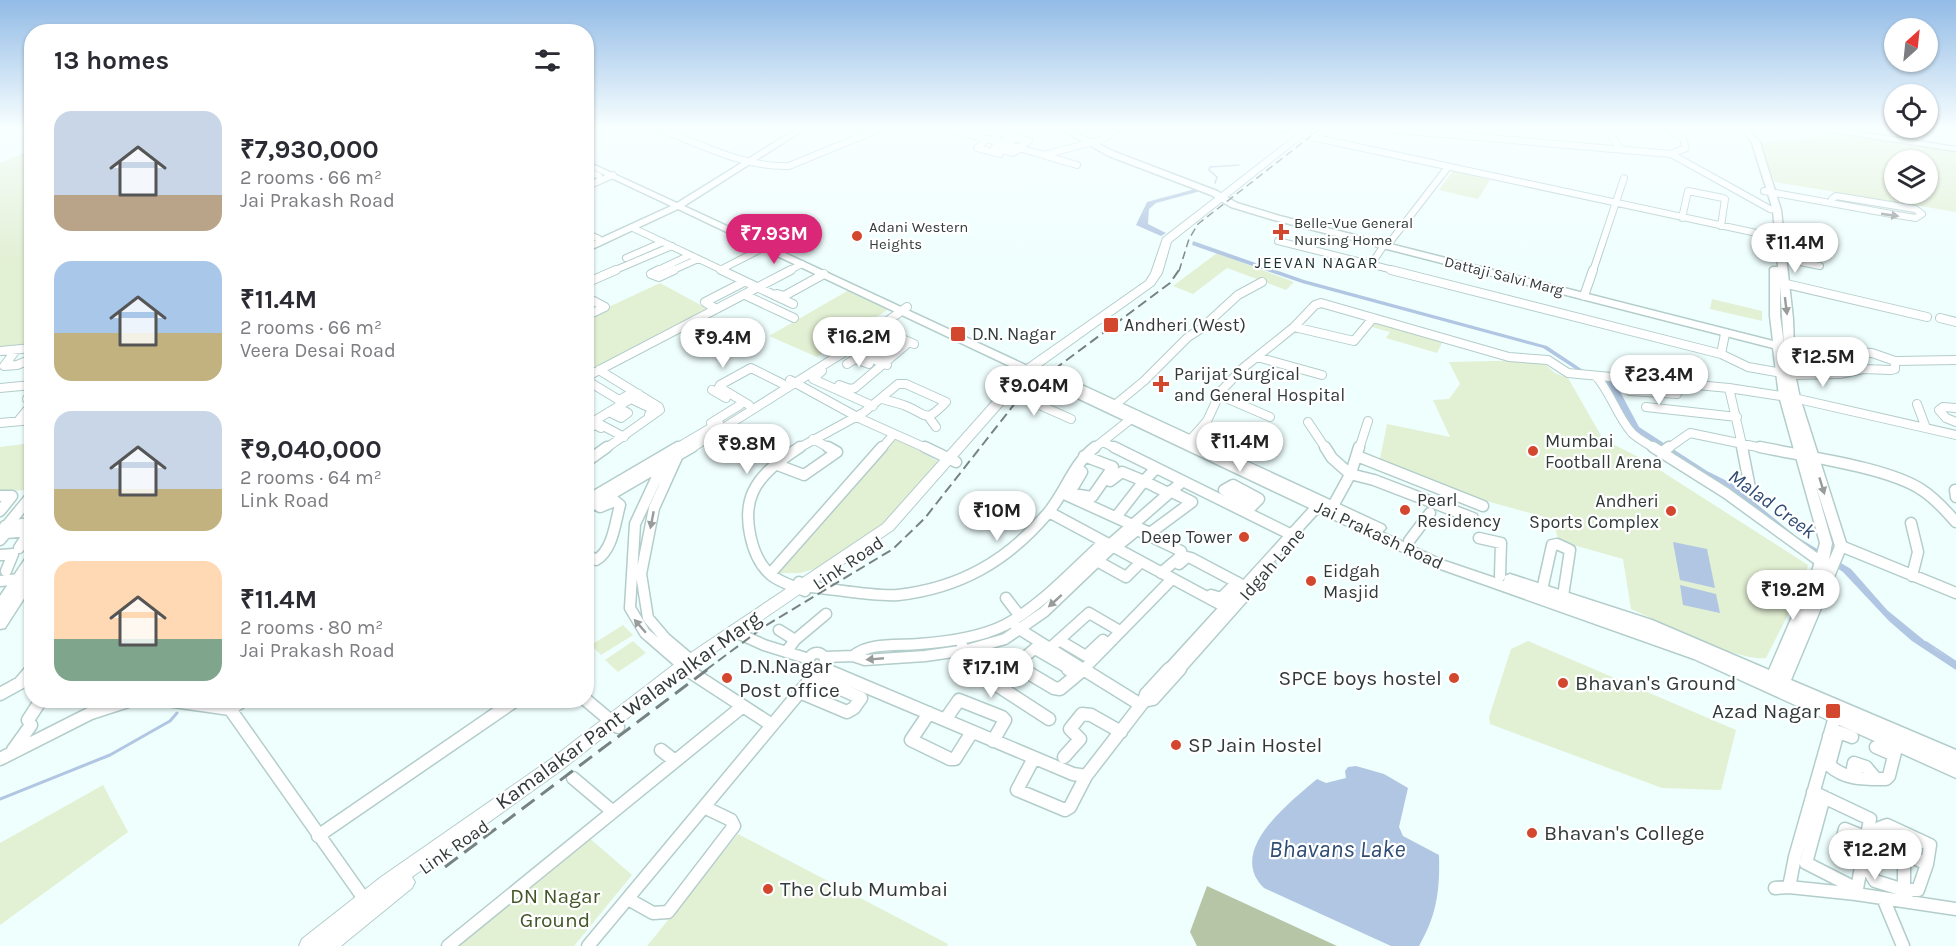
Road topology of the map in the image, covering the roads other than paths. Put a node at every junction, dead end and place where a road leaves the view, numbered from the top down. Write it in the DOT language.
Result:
graph roads {
  1 [pos="602,173"];
  2 [pos="612,173"];
  3 [pos="727,173"];
  4 [pos="1152,173"];
  5 [pos="1256,173"];
  6 [pos="1443,173"];
  7 [pos="1476,173"];
  8 [pos="1707,173"];
  9 [pos="1762,173"];
  10 [pos="606,174"];
  11 [pos="594,178"];
  12 [pos="594,178"];
  13 [pos="1624,178"];
  14 [pos="1766,187"];
  15 [pos="1222,200"];
  16 [pos="1833,203"];
  17 [pos="679,204"];
  18 [pos="1617,204"];
  19 [pos="1773,209"];
  20 [pos="1682,218"];
  21 [pos="1720,226"];
  22 [pos="633,228"];
  23 [pos="594,237"];
  24 [pos="599,239"];
  25 [pos="1278,241"];
  26 [pos="594,242"];
  27 [pos="663,242"];
  28 [pos="1777,242"];
  29 [pos="594,243"];
  30 [pos="672,246"];
  31 [pos="765,247"];
  32 [pos="1385,247"];
  33 [pos="626,258"];
  34 [pos="1778,258"];
  35 [pos="802,264"];
  36 [pos="1371,265"];
  37 [pos="1820,266"];
  38 [pos="720,270"];
  39 [pos="824,274"];
  40 [pos="594,280"];
  41 [pos="744,282"];
  42 [pos="1262,282"];
  43 [pos="1780,283"];
  44 [pos="760,288"];
  45 [pos="745,295"];
  46 [pos="1584,296"];
  47 [pos="594,301"];
  48 [pos="713,308"];
  49 [pos="780,311"];
  50 [pos="898,311"];
  51 [pos="594,312"];
  52 [pos="1927,316"];
  53 [pos="794,318"];
  54 [pos="1373,318"];
  55 [pos="1940,318"];
  56 [pos="1956,322"];
  57 [pos="1294,327"];
  58 [pos="1725,334"];
  59 [pos="914,344"];
  60 [pos="1785,348"];
  61 [pos="849,349"];
  62 [pos="24,350"];
  63 [pos="0,351"];
  64 [pos="15,351"];
  65 [pos="1721,354"];
  66 [pos="1257,357"];
  67 [pos="1956,360"];
  68 [pos="1895,361"];
  69 [pos="24,363"];
  70 [pos="846,364"];
  71 [pos="886,364"];
  72 [pos="1861,369"];
  73 [pos="599,370"];
  74 [pos="1034,370"];
  75 [pos="829,372"];
  76 [pos="594,373"];
  77 [pos="1785,374"];
  78 [pos="1322,375"];
  79 [pos="1596,376"];
  80 [pos="793,381"];
  81 [pos="594,384"];
  82 [pos="24,386"];
  83 [pos="0,388"];
  84 [pos="1729,388"];
  85 [pos="712,390"];
  86 [pos="1011,393"];
  87 [pos="770,395"];
  88 [pos="1219,395"];
  89 [pos="632,396"];
  90 [pos="1789,397"];
  91 [pos="882,399"];
  92 [pos="1116,404"];
  93 [pos="1917,404"];
  94 [pos="745,406"];
  95 [pos="873,406"];
  96 [pos="1646,407"];
  97 [pos="1956,408"];
  98 [pos="24,410"];
  99 [pos="928,416"];
  100 [pos="862,417"];
  101 [pos="1134,417"];
  102 [pos="1270,417"];
  103 [pos="1737,417"];
  104 [pos="1071,419"];
  105 [pos="18,421"];
  106 [pos="24,421"];
  107 [pos="1368,421"];
  108 [pos="1308,422"];
  109 [pos="1956,422"];
  110 [pos="0,423"];
  111 [pos="594,426"];
  112 [pos="936,427"];
  113 [pos="1926,428"];
  114 [pos="894,434"];
  115 [pos="1956,435"];
  116 [pos="620,437"];
  117 [pos="813,439"];
  118 [pos="1191,439"];
  119 [pos="1103,442"];
  120 [pos="1742,443"];
  121 [pos="682,445"];
  122 [pos="1665,448"];
  123 [pos="594,450"];
  124 [pos="594,456"];
  125 [pos="1357,456"];
  126 [pos="1807,456"];
  127 [pos="953,460"];
  128 [pos="675,461"];
  129 [pos="775,464"];
  130 [pos="1156,468"];
  131 [pos="643,472"];
  132 [pos="1076,474"];
  133 [pos="1350,474"];
  134 [pos="1144,481"];
  135 [pos="1183,481"];
  136 [pos="1955,490"];
  137 [pos="1169,492"];
  138 [pos="1751,493"];
  139 [pos="0,496"];
  140 [pos="1956,497"];
  141 [pos="594,502"];
  142 [pos="24,504"];
  143 [pos="1334,504"];
  144 [pos="1089,505"];
  145 [pos="1483,506"];
  146 [pos="594,507"];
  147 [pos="1956,507"];
  148 [pos="1318,508"];
  149 [pos="0,511"];
  150 [pos="1049,512"];
  151 [pos="1430,513"];
  152 [pos="1116,518"];
  153 [pos="1473,518"];
  154 [pos="1954,520"];
  155 [pos="24,523"];
  156 [pos="1911,523"];
  157 [pos="7,524"];
  158 [pos="1131,524"];
  159 [pos="24,525"];
  160 [pos="0,534"];
  161 [pos="1294,536"];
  162 [pos="1479,538"];
  163 [pos="0,540"];
  164 [pos="24,540"];
  165 [pos="1409,541"];
  166 [pos="1110,545"];
  167 [pos="19,548"];
  168 [pos="24,548"];
  169 [pos="0,550"];
  170 [pos="0,555"];
  171 [pos="1830,558"];
  172 [pos="594,559"];
  173 [pos="1091,562"];
  174 [pos="1141,562"];
  175 [pos="24,570"];
  176 [pos="24,571"];
  177 [pos="3,572"];
  178 [pos="24,574"];
  179 [pos="1065,574"];
  180 [pos="772,575"];
  181 [pos="1169,575"];
  182 [pos="24,576"];
  183 [pos="1500,576"];
  184 [pos="1912,576"];
  185 [pos="0,581"];
  186 [pos="1077,581"];
  187 [pos="1246,583"];
  188 [pos="1544,584"];
  189 [pos="804,588"];
  190 [pos="1563,590"];
  191 [pos="1208,593"];
  192 [pos="1956,593"];
  193 [pos="1006,598"];
  194 [pos="1228,603"];
  195 [pos="0,607"];
  196 [pos="826,614"];
  197 [pos="1019,615"];
  198 [pos="1009,621"];
  199 [pos="0,624"];
  200 [pos="1117,629"];
  201 [pos="779,630"];
  202 [pos="1020,631"];
  203 [pos="737,633"];
  204 [pos="959,638"];
  205 [pos="795,640"];
  206 [pos="1059,640"];
  207 [pos="1041,647"];
  208 [pos="964,651"];
  209 [pos="786,652"];
  210 [pos="853,656"];
  211 [pos="823,662"];
  212 [pos="687,666"];
  213 [pos="1080,672"];
  214 [pos="24,678"];
  215 [pos="1778,682"];
  216 [pos="0,693"];
  217 [pos="1143,703"];
  218 [pos="743,706"];
  219 [pos="594,707"];
  220 [pos="36,708"];
  221 [pos="101,708"];
  222 [pos="225,708"];
  223 [pos="504,708"];
  224 [pos="230,709"];
  225 [pos="1836,712"];
  226 [pos="927,715"];
  227 [pos="1049,719"];
  228 [pos="943,722"];
  229 [pos="614,724"];
  230 [pos="772,725"];
  231 [pos="956,731"];
  232 [pos="1121,732"];
  233 [pos="971,734"];
  234 [pos="1852,737"];
  235 [pos="1833,738"];
  236 [pos="993,741"];
  237 [pos="1876,747"];
  238 [pos="661,750"];
  239 [pos="1895,750"];
  240 [pos="15,751"];
  241 [pos="0,757"];
  242 [pos="1064,757"];
  243 [pos="1956,757"];
  244 [pos="1034,758"];
  245 [pos="675,761"];
  246 [pos="1956,771"];
  247 [pos="1086,776"];
  248 [pos="573,778"];
  249 [pos="1819,795"];
  250 [pos="704,807"];
  251 [pos="612,811"];
  252 [pos="318,836"];
  253 [pos="1867,838"];
  254 [pos="1800,860"];
  255 [pos="1862,862"];
  256 [pos="1928,864"];
  257 [pos="1857,892"];
  258 [pos="1905,896"];
  259 [pos="1883,898"];
  260 [pos="628,899"];
  261 [pos="368,904"];
  262 [pos="1956,909"];
  263 [pos="337,943"];
  264 [pos="309,946"];
  265 [pos="448,946"];
  266 [pos="588,946"];
  267 [pos="1904,946"];
  1 -- 10 [label="street"];
  2 -- 17 [label="main road, Jai Prakash Road"];
  3 -- 17 [label="main road"];
  4 -- 15 [label="main road, Dattaji Salvi Marg"];
  5 -- 15 [label="main road, Link Road"];
  6 -- 32 [label="street"];
  7 -- 18 [label="street"];
  8 -- 19 [label="street"];
  9 -- 14 [label="main road"];
  10 -- 11 [label="street"];
  10 -- 12 [label="street"];
  10 -- 17 [label="main road, Jai Prakash Road"];
  13 -- 18 [label="street"];
  14 -- 16 [label="street"];
  14 -- 19 [label="main road"];
  15 -- 32 [label="main road, Dattaji Salvi Marg"];
  15 -- 74 [label="main road, Link Road"];
  16 -- 16 [label="street, one-way"];
  17 -- 22 [label="main road"];
  17 -- 24 [label="main road"];
  17 -- 31 [label="main road, Jai Prakash Road"];
  17 -- 50 [label="main road, Jai Prakash Road"];
  18 -- 20 [label="street"];
  18 -- 46 [label="street"];
  19 -- 28 [label="main road"];
  20 -- 21 [label="street"];
  20 -- 21 [label="street"];
  21 -- 28 [label="street"];
  22 -- 27 [label="street"];
  22 -- 29 [label="main road"];
  23 -- 24 [label="street"];
  24 -- 26 [label="main road"];
  25 -- 36 [label="street"];
  27 -- 30 [label="street"];
  27 -- 33 [label="street"];
  28 -- 34 [label="main road"];
  30 -- 38 [label="street"];
  30 -- 40 [label="street"];
  31 -- 35 [label="main road, Jai Prakash Road"];
  31 -- 38 [label="street"];
  32 -- 36 [label="street"];
  32 -- 46 [label="main road, Dattaji Salvi Marg"];
  32 -- 58 [label="main road, Dattaji Salvi Marg"];
  34 -- 37 [label="street"];
  34 -- 43 [label="main road"];
  35 -- 39 [label="main road, Jai Prakash Road"];
  35 -- 44 [label="street"];
  36 -- 65 [label="street"];
  38 -- 41 [label="street"];
  39 -- 44 [label="street"];
  39 -- 50 [label="main road, Jai Prakash Road"];
  41 -- 44 [label="street"];
  41 -- 48 [label="street"];
  42 -- 92 [label="street"];
  43 -- 52 [label="street"];
  43 -- 60 [label="main road"];
  44 -- 45 [label="street"];
  44 -- 49 [label="street"];
  45 -- 49 [label="street"];
  45 -- 73 [label="street"];
  46 -- 60 [label="main road, Dattaji Salvi Marg"];
  47 -- 51 [label="street"];
  49 -- 53 [label="street"];
  50 -- 61 [label="street"];
  50 -- 74 [label="main road, Jai Prakash Road"];
  54 -- 57 [label="street"];
  54 -- 57 [label="street"];
  54 -- 79 [label="street"];
  55 -- 56 [label="street"];
  57 -- 66 [label="street"];
  58 -- 60 [label="main road, Dattaji Salvi Marg"];
  58 -- 65 [label="street"];
  59 -- 61 [label="street"];
  60 -- 77 [label="main road"];
  61 -- 71 [label="street"];
  61 -- 80 [label="street"];
  61 -- 95 [label="street"];
  62 -- 64 [label="street"];
  63 -- 64 [label="street"];
  64 -- 69 [label="street"];
  65 -- 77 [label="street"];
  66 -- 78 [label="street"];
  66 -- 88 [label="street"];
  67 -- 68 [label="street"];
  68 -- 72 [label="street"];
  68 -- 72 [label="street"];
  70 -- 71 [label="street"];
  71 -- 75 [label="street"];
  72 -- 77 [label="street"];
  73 -- 76 [label="street"];
  73 -- 89 [label="street"];
  74 -- 86 [label="main road, Link Road"];
  74 -- 92 [label="main road, Jai Prakash Road"];
  74 -- 101 [label="main road, Jai Prakash Road"];
  77 -- 90 [label="main road"];
  79 -- 84 [label="street"];
  79 -- 122 [label="street"];
  80 -- 87 [label="street"];
  80 -- 94 [label="street"];
  80 -- 100 [label="street"];
  81 -- 89 [label="street"];
  82 -- 83 [label="street"];
  84 -- 90 [label="street"];
  84 -- 103 [label="street"];
  85 -- 94 [label="street"];
  86 -- 104 [label="street"];
  86 -- 127 [label="main road, Link Road"];
  87 -- 94 [label="street"];
  87 -- 128 [label="street"];
  88 -- 102 [label="street"];
  88 -- 118 [label="street"];
  89 -- 116 [label="street"];
  89 -- 116 [label="street"];
  90 -- 113 [label="street"];
  90 -- 126 [label="main road"];
  91 -- 95 [label="street"];
  91 -- 99 [label="street"];
  91 -- 99 [label="street"];
  92 -- 101 [label="main road, Jai Prakash Road"];
  93 -- 113 [label="street"];
  94 -- 121 [label="street"];
  95 -- 100 [label="street"];
  96 -- 103 [label="street"];
  97 -- 109 [label="street"];
  98 -- 105 [label="street"];
  99 -- 112 [label="street"];
  100 -- 114 [label="street"];
  100 -- 117 [label="street"];
  101 -- 118 [label="main road, Jai Prakash Road"];
  101 -- 119 [label="street"];
  101 -- 148 [label="main road, Jai Prakash Road"];
  103 -- 120 [label="street"];
  105 -- 106 [label="street"];
  105 -- 110 [label="street"];
  107 -- 125 [label="street"];
  108 -- 133 [label="street"];
  111 -- 116 [label="street"];
  113 -- 115 [label="street"];
  114 -- 127 [label="street"];
  114 -- 180 [label="street"];
  116 -- 123 [label="street"];
  116 -- 124 [label="street"];
  117 -- 129 [label="street"];
  117 -- 129 [label="street"];
  118 -- 143 [label="main road, Jai Prakash Road"];
  119 -- 130 [label="street"];
  119 -- 132 [label="street"];
  120 -- 122 [label="street"];
  120 -- 126 [label="street"];
  120 -- 138 [label="street"];
  121 -- 128 [label="street"];
  121 -- 131 [label="street"];
  122 -- 171 [label="street"];
  125 -- 133 [label="street"];
  125 -- 145 [label="street"];
  126 -- 154 [label="street"];
  126 -- 171 [label="main road, one-way"];
  126 -- 171 [label="main road"];
  127 -- 189 [label="main road, Link Road"];
  128 -- 131 [label="street"];
  128 -- 212 [label="street, one-way"];
  212 -- 128 [label="street, one-way"];
  129 -- 180 [label="street"];
  130 -- 134 [label="street"];
  130 -- 135 [label="street"];
  131 -- 141 [label="street"];
  132 -- 144 [label="street"];
  132 -- 150 [label="street"];
  133 -- 143 [label="street"];
  133 -- 153 [label="street"];
  134 -- 137 [label="street"];
  134 -- 144 [label="street"];
  134 -- 152 [label="street"];
  135 -- 137 [label="street"];
  135 -- 161 [label="street"];
  136 -- 140 [label="street"];
  137 -- 158 [label="street"];
  137 -- 158 [label="street"];
  139 -- 149 [label="street"];
  142 -- 157 [label="street"];
  143 -- 148 [label="street"];
  143 -- 165 [label="main road, Jai Prakash Road"];
  144 -- 152 [label="street"];
  146 -- 172 [label="street"];
  147 -- 154 [label="street"];
  148 -- 161 [label="street, Idgah Lane"];
  148 -- 225 [label="main road, Jai Prakash Road"];
  150 -- 166 [label="street"];
  150 -- 189 [label="street"];
  151 -- 165 [label="street"];
  152 -- 158 [label="street"];
  155 -- 157 [label="street"];
  156 -- 184 [label="street"];
  157 -- 160 [label="street"];
  158 -- 166 [label="street"];
  159 -- 163 [label="street"];
  161 -- 187 [label="street, Idgah Lane"];
  162 -- 183 [label="street"];
  164 -- 167 [label="street"];
  165 -- 183 [label="main road, Jai Prakash Road"];
  166 -- 173 [label="street"];
  166 -- 174 [label="street"];
  166 -- 181 [label="street"];
  167 -- 168 [label="street"];
  167 -- 169 [label="street"];
  170 -- 177 [label="street"];
  171 -- 184 [label="street"];
  171 -- 215 [label="main road"];
  173 -- 174 [label="street"];
  173 -- 179 [label="street"];
  173 -- 186 [label="street"];
  174 -- 181 [label="street"];
  175 -- 177 [label="street"];
  176 -- 185 [label="street"];
  178 -- 195 [label="main road"];
  179 -- 186 [label="street"];
  179 -- 197 [label="street"];
  180 -- 189 [label="street"];
  181 -- 187 [label="street"];
  181 -- 194 [label="street"];
  181 -- 200 [label="street"];
  182 -- 199 [label="main road"];
  183 -- 188 [label="main road, Jai Prakash Road"];
  184 -- 192 [label="street"];
  186 -- 202 [label="street, one-way"];
  187 -- 194 [label="street, Idgah Lane"];
  187 -- 194 [label="street"];
  188 -- 190 [label="main road, Jai Prakash Road"];
  188 -- 190 [label="street"];
  189 -- 203 [label="main road, Kamalakar Pant Walawalkar Marg"];
  190 -- 215 [label="main road, Jai Prakash Road"];
  191 -- 194 [label="street"];
  193 -- 197 [label="street"];
  194 -- 217 [label="street, Idgah Lane"];
  196 -- 205 [label="street"];
  197 -- 198 [label="street"];
  198 -- 202 [label="street"];
  198 -- 204 [label="street"];
  200 -- 206 [label="street"];
  200 -- 206 [label="street"];
  200 -- 213 [label="street"];
  201 -- 205 [label="street"];
  202 -- 207 [label="street"];
  202 -- 208 [label="street"];
  203 -- 209 [label="street"];
  203 -- 212 [label="main road, Kamalakar Pant Walawalkar Marg"];
  204 -- 208 [label="street"];
  204 -- 210 [label="street"];
  205 -- 209 [label="street"];
  206 -- 207 [label="street"];
  207 -- 213 [label="street"];
  207 -- 213 [label="street"];
  208 -- 210 [label="street, one-way"];
  208 -- 227 [label="street"];
  209 -- 211 [label="street"];
  210 -- 211 [label="street"];
  211 -- 226 [label="street"];
  211 -- 230 [label="street"];
  212 -- 218 [label="street"];
  212 -- 229 [label="main road, Kamalakar Pant Walawalkar Marg"];
  213 -- 217 [label="street"];
  214 -- 216 [label="street"];
  215 -- 225 [label="main road, Jai Prakash Road"];
  217 -- 232 [label="street, Idgah Lane"];
  218 -- 230 [label="street"];
  218 -- 245 [label="street"];
  219 -- 229 [label="street"];
  220 -- 240 [label="street"];
  221 -- 240 [label="street"];
  222 -- 224 [label="street"];
  223 -- 252 [label="street"];
  224 -- 252 [label="street"];
  225 -- 235 [label="street"];
  225 -- 239 [label="main road, Jai Prakash Road"];
  225 -- 243 [label="main road, Jai Prakash Road"];
  226 -- 228 [label="street"];
  226 -- 233 [label="street"];
  228 -- 233 [label="street"];
  228 -- 236 [label="street"];
  229 -- 261 [label="main road, Kamalakar Pant Walawalkar Marg"];
  230 -- 250 [label="street"];
  231 -- 233 [label="street"];
  232 -- 242 [label="street"];
  232 -- 247 [label="street, Idgah Lane"];
  233 -- 236 [label="street"];
  234 -- 235 [label="street"];
  235 -- 239 [label="street"];
  235 -- 249 [label="street"];
  236 -- 244 [label="street"];
  237 -- 239 [label="street"];
  238 -- 245 [label="street"];
  239 -- 246 [label="main road, Jai Prakash Road"];
  240 -- 241 [label="street"];
  244 -- 247 [label="street"];
  244 -- 247 [label="street, Idgah Lane"];
  245 -- 251 [label="street"];
  248 -- 251 [label="street"];
  249 -- 253 [label="street"];
  249 -- 254 [label="street"];
  250 -- 260 [label="street"];
  250 -- 260 [label="street"];
  251 -- 265 [label="street"];
  252 -- 261 [label="street"];
  253 -- 255 [label="street"];
  253 -- 255 [label="street"];
  254 -- 257 [label="street"];
  254 -- 257 [label="street"];
  255 -- 257 [label="street"];
  256 -- 258 [label="street"];
  256 -- 258 [label="street"];
  256 -- 258 [label="street"];
  257 -- 259 [label="street"];
  258 -- 259 [label="street"];
  258 -- 262 [label="street"];
  259 -- 267 [label="street"];
  260 -- 266 [label="street"];
  261 -- 263 [label="main road"];
  261 -- 264 [label="main road, Kamalakar Pant Walawalkar Marg"];
}
